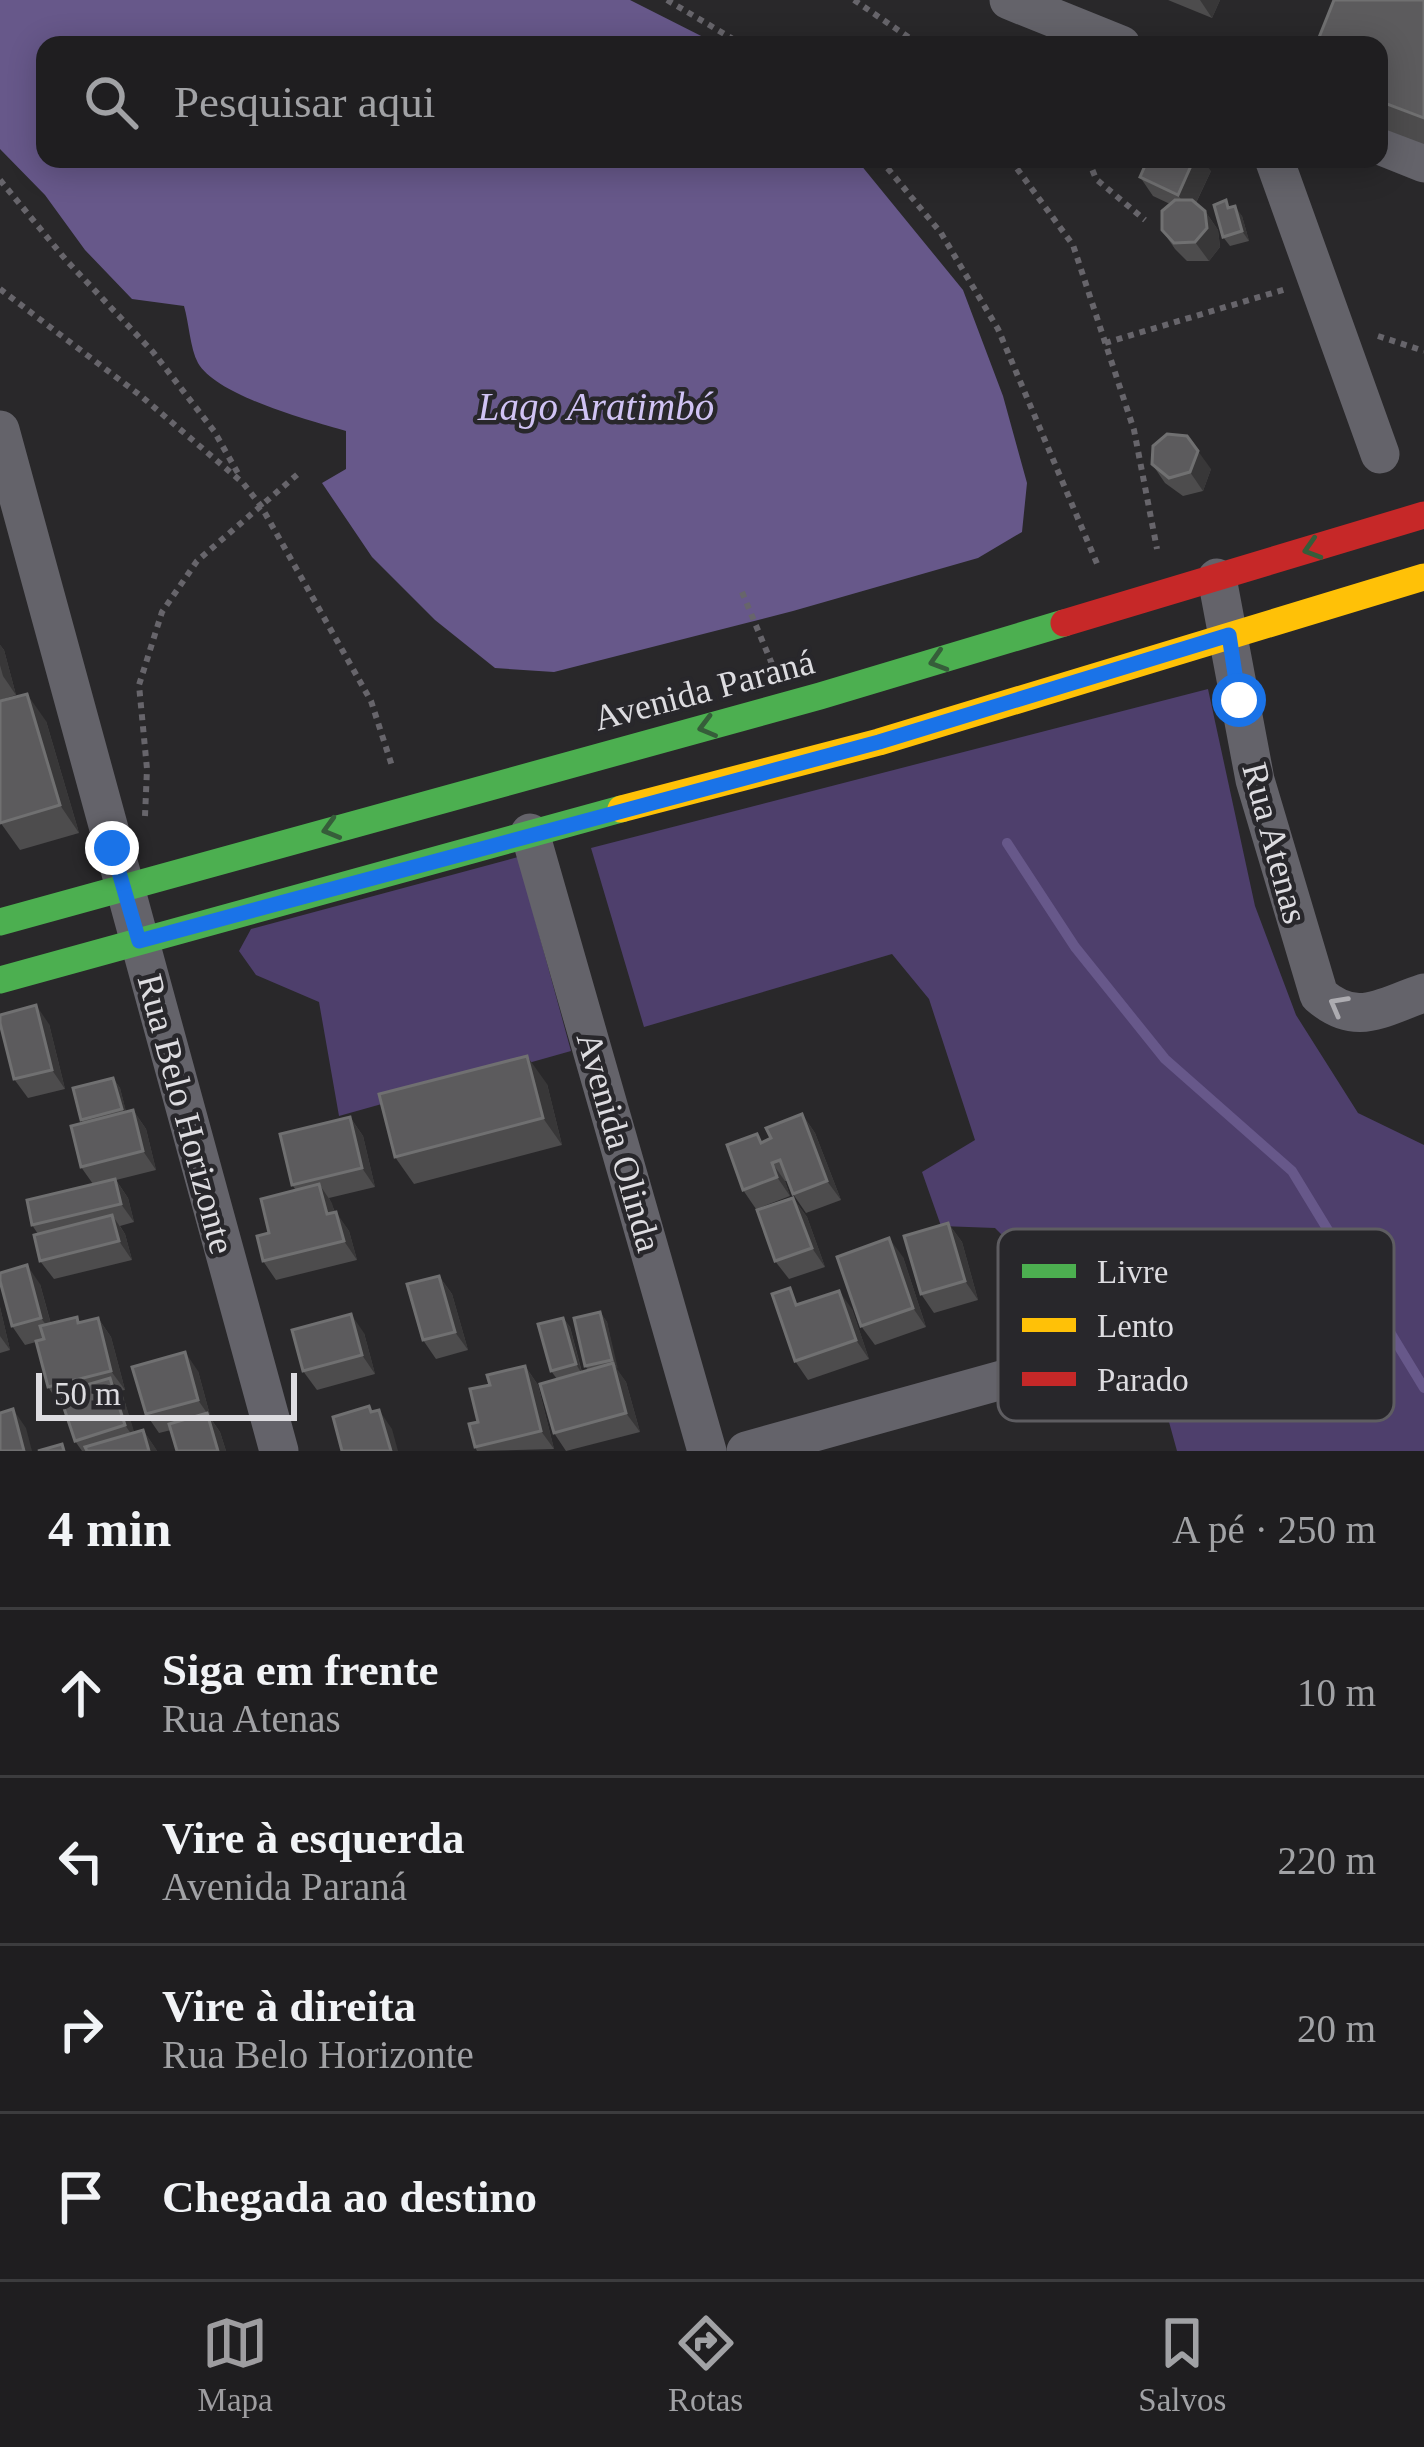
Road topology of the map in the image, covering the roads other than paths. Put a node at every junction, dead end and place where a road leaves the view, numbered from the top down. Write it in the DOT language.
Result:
graph roads {
  1 [pos="1009,0"];
  2 [pos="1099,36"];
  3 [pos="1388,149"];
  4 [pos="1424,163"];
  5 [pos="1277,168"];
  6 [pos="0,430"];
  7 [pos="1380,454"];
  8 [pos="1424,515"];
  9 [pos="1424,577"];
  10 [pos="1217,578"];
  11 [pos="1229,635"];
  12 [pos="530,833"];
  13 [pos="124,889"];
  14 [pos="0,922"];
  15 [pos="139,941"];
  16 [pos="0,980"];
  17 [pos="1424,993"];
  18 [pos="998,1381"];
  19 [pos="279,1451"];
  20 [pos="707,1451"];
  21 [pos="746,1451"];
  1 -- 2 [label="street"];
  3 -- 4 [label="street"];
  5 -- 7 [label="street"];
  6 -- 13 [label="street, Rua Belo Horizonte"];
  8 -- 10 [label="main road, Avenida Paraná, one-way"];
  9 -- 11 [label="main road"];
  10 -- 11 [label="street, Rua Atenas"];
  10 -- 13 [label="main road, Avenida Paraná, one-way"];
  11 -- 12 [label="main road"];
  17 -- 11 [label="street, Rua Atenas, one-way"];
  12 -- 15 [label="main road"];
  12 -- 20 [label="street, Avenida Olinda"];
  13 -- 14 [label="main road, Avenida Paraná"];
  13 -- 15 [label="street, Rua Belo Horizonte"];
  15 -- 16 [label="main road"];
  15 -- 19 [label="street, Rua Belo Horizonte"];
  18 -- 21 [label="street"];
}
